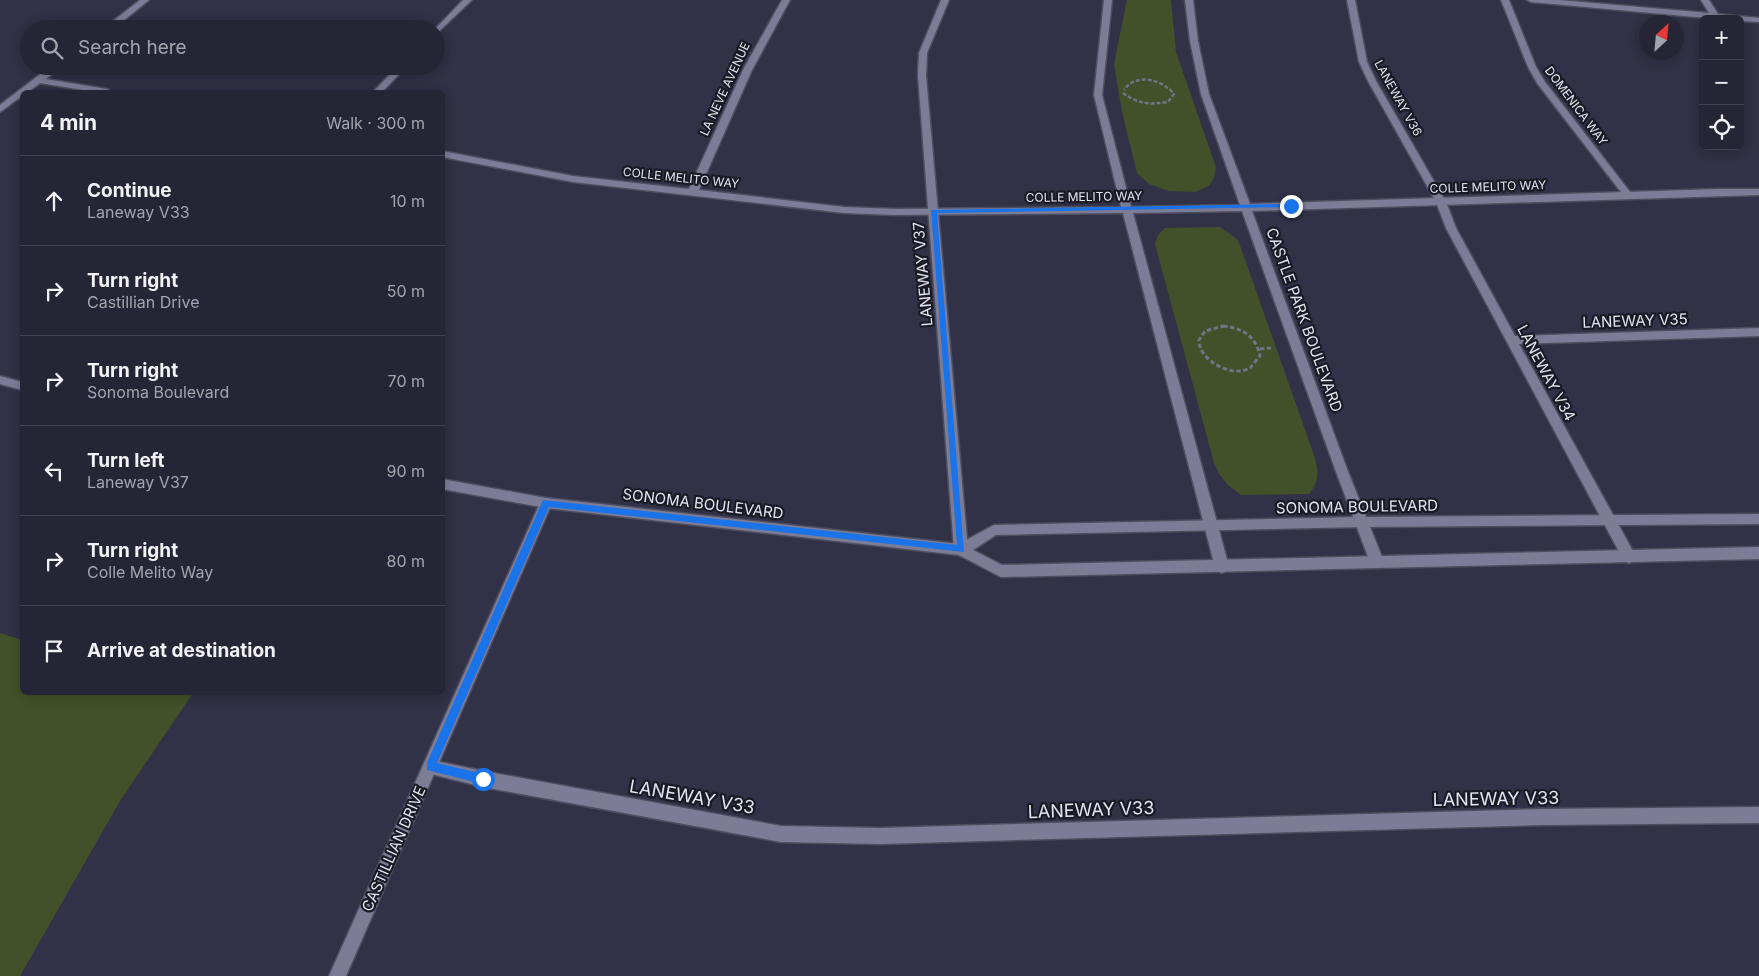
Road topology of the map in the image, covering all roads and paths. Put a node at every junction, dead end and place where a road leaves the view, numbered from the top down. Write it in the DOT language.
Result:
graph roads {
  1 [pos="145,0"];
  2 [pos="468,0"];
  3 [pos="786,0"];
  4 [pos="945,0"];
  5 [pos="1108,0"];
  6 [pos="1189,0"];
  7 [pos="1351,0"];
  8 [pos="1505,0"];
  9 [pos="1530,0"];
  10 [pos="1705,0"];
  11 [pos="1703,15"];
  12 [pos="1714,15"];
  13 [pos="1744,19"];
  14 [pos="119,20"];
  15 [pos="1759,20"];
  16 [pos="445,23"];
  17 [pos="45,75"];
  18 [pos="393,75"];
  19 [pos="39,80"];
  20 [pos="26,90"];
  21 [pos="96,90"];
  22 [pos="379,90"];
  23 [pos="1123,93"];
  24 [pos="20,94"];
  25 [pos="1118,94"];
  26 [pos="0,109"];
  27 [pos="445,155"];
  28 [pos="693,192"];
  29 [pos="1759,192"];
  30 [pos="1627,194"];
  31 [pos="1441,202"];
  32 [pos="1246,207"];
  33 [pos="1127,208"];
  34 [pos="933,211"];
  35 [pos="1759,332"];
  36 [pos="1511,340"];
  37 [pos="1231,370"];
  38 [pos="0,380"];
  39 [pos="20,385"];
  40 [pos="445,485"];
  41 [pos="546,503"];
  42 [pos="1759,519"];
  43 [pos="1610,521"];
  44 [pos="1362,522"];
  45 [pos="1210,525"];
  46 [pos="961,550"];
  47 [pos="1759,553"];
  48 [pos="1629,557"];
  49 [pos="1377,562"];
  50 [pos="1222,567"];
  51 [pos="431,767"];
  52 [pos="1759,815"];
  53 [pos="337,976"];
  1 -- 14 [label="street"];
  2 -- 16 [label="street"];
  3 -- 28 [label="street, LA NEVE AVENUE"];
  4 -- 34 [label="street, LANEWAY V37"];
  5 -- 33 [label="street"];
  6 -- 32 [label="street, CASTLE PARK BOULEVARD"];
  7 -- 31 [label="street, LANEWAY V36"];
  8 -- 30 [label="street, DOMENICA WAY"];
  9 -- 11 [label="street"];
  10 -- 12 [label="street"];
  13 -- 15 [label="street"];
  17 -- 19 [label="street"];
  18 -- 22 [label="street"];
  19 -- 20 [label="street"];
  19 -- 21 [label="street"];
  23 -- 23 [label="path"];
  23 -- 25 [label="path"];
  24 -- 26 [label="street"];
  27 -- 28 [label="street, COLLE MELITO WAY"];
  28 -- 34 [label="street, COLLE MELITO WAY"];
  29 -- 30 [label="street, COLLE MELITO WAY"];
  30 -- 31 [label="street, COLLE MELITO WAY"];
  31 -- 32 [label="street, COLLE MELITO WAY"];
  31 -- 36 [label="street, LANEWAY V34"];
  32 -- 33 [label="street, COLLE MELITO WAY"];
  32 -- 44 [label="street, CASTLE PARK BOULEVARD"];
  33 -- 34 [label="street, COLLE MELITO WAY"];
  33 -- 45 [label="street"];
  34 -- 46 [label="street, LANEWAY V37"];
  35 -- 36 [label="street, LANEWAY V35"];
  36 -- 43 [label="street, LANEWAY V34"];
  37 -- 37 [label="path"];
  38 -- 39 [label="street"];
  40 -- 41 [label="street, SONOMA BOULEVARD"];
  41 -- 46 [label="street, SONOMA BOULEVARD"];
  41 -- 51 [label="street, CASTILLIAN DRIVE"];
  42 -- 43 [label="street, SONOMA BOULEVARD"];
  43 -- 44 [label="street, SONOMA BOULEVARD"];
  43 -- 48 [label="street, LANEWAY V34"];
  44 -- 45 [label="street, SONOMA BOULEVARD"];
  44 -- 49 [label="street, CASTLE PARK BOULEVARD"];
  45 -- 46 [label="street, SONOMA BOULEVARD"];
  45 -- 50 [label="street"];
  46 -- 50 [label="street, SONOMA BOULEVARD"];
  47 -- 48 [label="street, SONOMA BOULEVARD"];
  48 -- 49 [label="street, SONOMA BOULEVARD"];
  49 -- 50 [label="street, SONOMA BOULEVARD"];
  51 -- 52 [label="street, LANEWAY V33"];
  51 -- 53 [label="street, CASTILLIAN DRIVE"];
}
